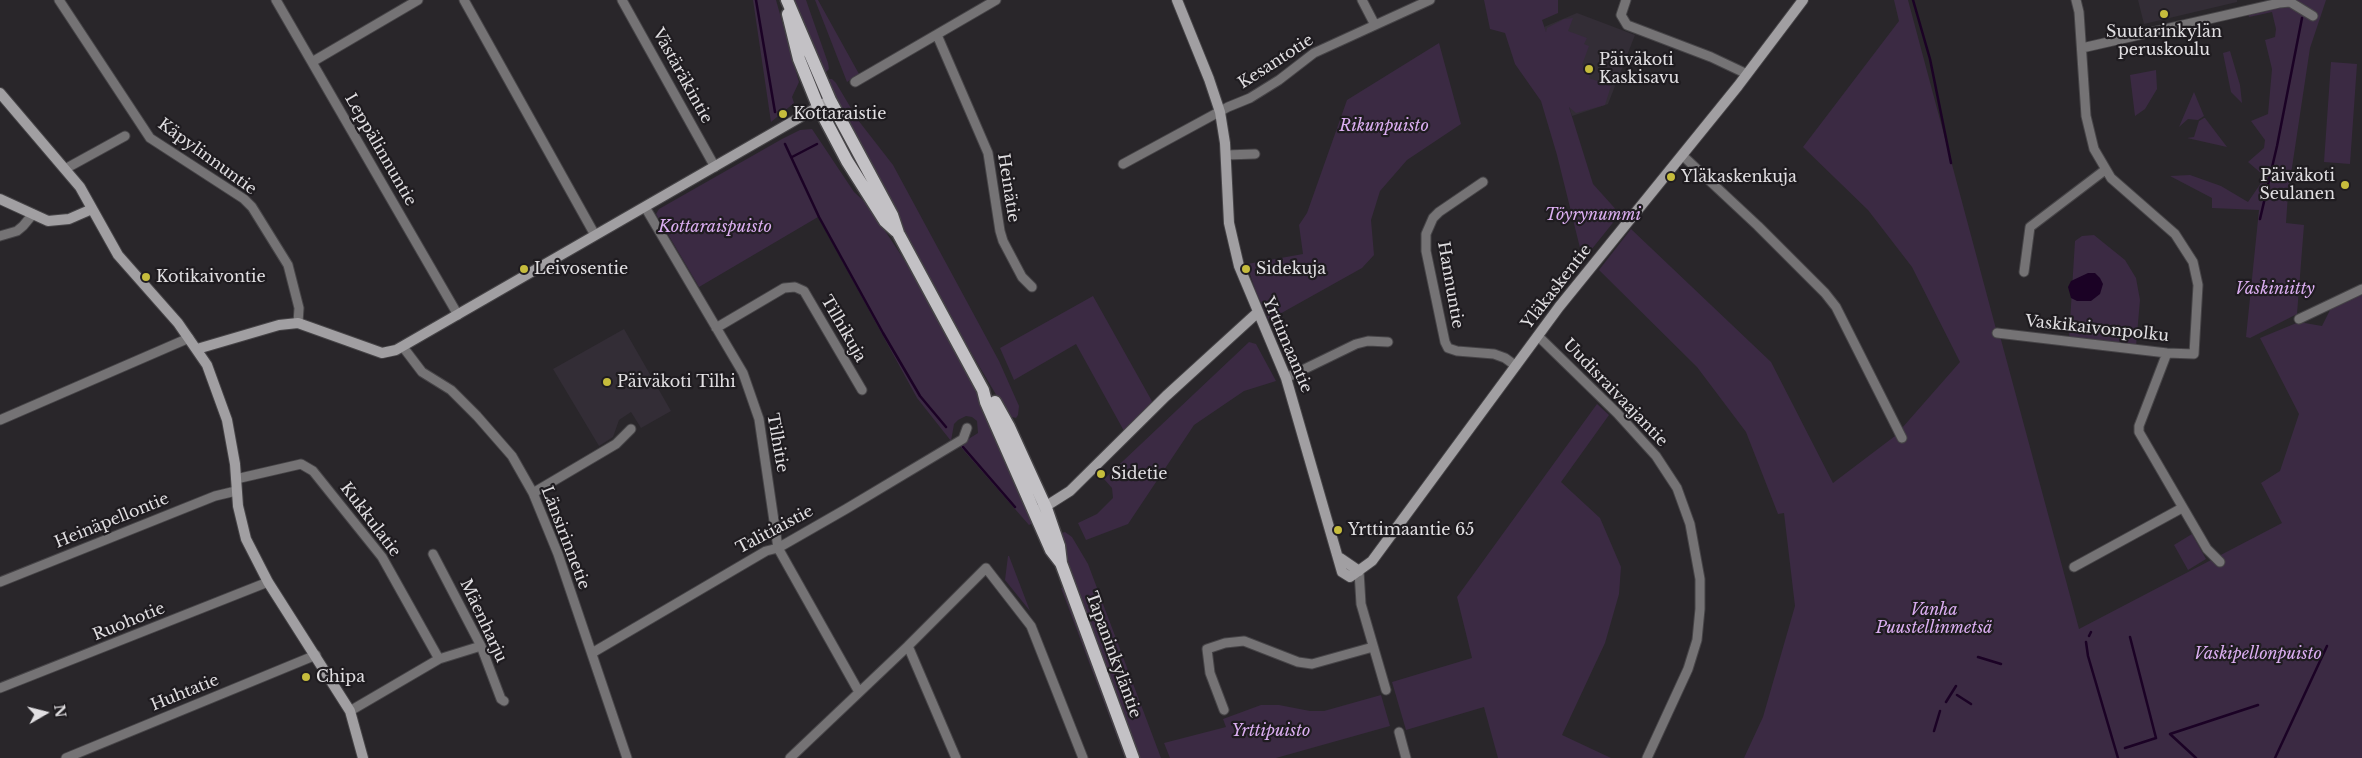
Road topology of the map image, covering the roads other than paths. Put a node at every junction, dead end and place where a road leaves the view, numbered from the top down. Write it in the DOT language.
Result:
graph roads {
  1 [pos="59,0"];
  2 [pos="276,0"];
  3 [pos="418,0"];
  4 [pos="464,0"];
  5 [pos="622,0"];
  6 [pos="786,0"];
  7 [pos="996,0"];
  8 [pos="1177,0"];
  9 [pos="1362,0"];
  10 [pos="1430,0"];
  11 [pos="1626,0"];
  12 [pos="1803,0"];
  13 [pos="2076,0"];
  14 [pos="2313,16"];
  15 [pos="1375,26"];
  16 [pos="937,35"];
  17 [pos="2082,48"];
  18 [pos="312,62"];
  19 [pos="1747,74"];
  20 [pos="855,82"];
  21 [pos="0,93"];
  22 [pos="830,100"];
  23 [pos="818,106"];
  24 [pos="1220,112"];
  25 [pos="125,136"];
  26 [pos="1255,154"];
  27 [pos="1226,155"];
  28 [pos="1682,155"];
  29 [pos="1123,164"];
  30 [pos="715,167"];
  31 [pos="65,169"];
  32 [pos="2104,170"];
  33 [pos="1483,182"];
  34 [pos="0,200"];
  35 [pos="645,207"];
  36 [pos="92,209"];
  37 [pos="32,214"];
  38 [pos="898,233"];
  39 [pos="595,235"];
  40 [pos="0,236"];
  41 [pos="2024,272"];
  42 [pos="1032,287"];
  43 [pos="2362,289"];
  44 [pos="1257,313"];
  45 [pos="458,315"];
  46 [pos="2299,318"];
  47 [pos="298,323"];
  48 [pos="716,328"];
  49 [pos="1997,333"];
  50 [pos="1538,336"];
  51 [pos="189,338"];
  52 [pos="1388,342"];
  53 [pos="403,347"];
  54 [pos="197,349"];
  55 [pos="2167,353"];
  56 [pos="1516,366"];
  57 [pos="1286,378"];
  58 [pos="862,390"];
  59 [pos="0,420"];
  60 [pos="967,428"];
  61 [pos="630,429"];
  62 [pos="1902,438"];
  63 [pos="236,479"];
  64 [pos="236,491"];
  65 [pos="533,493"];
  66 [pos="2182,508"];
  67 [pos="1041,510"];
  68 [pos="778,548"];
  69 [pos="432,554"];
  70 [pos="2220,562"];
  71 [pos="2074,567"];
  72 [pos="1359,571"];
  73 [pos="0,582"];
  74 [pos="268,582"];
  75 [pos="481,646"];
  76 [pos="908,646"];
  77 [pos="1373,647"];
  78 [pos="592,653"];
  79 [pos="316,655"];
  80 [pos="439,659"];
  81 [pos="0,688"];
  82 [pos="1386,690"];
  83 [pos="859,692"];
  84 [pos="504,701"];
  85 [pos="1224,710"];
  86 [pos="350,711"];
  87 [pos="1399,732"];
  88 [pos="359,743"];
  89 [pos="66,758"];
  90 [pos="357,758"];
  91 [pos="363,758"];
  92 [pos="628,758"];
  93 [pos="790,758"];
  94 [pos="956,758"];
  95 [pos="1083,758"];
  96 [pos="1134,758"];
  97 [pos="1406,758"];
  98 [pos="1647,758"];
  1 -- 47 [label="street, Käpylinnuntie"];
  2 -- 18 [label="street, Leppälinnuntie"];
  3 -- 18 [label="street"];
  4 -- 39 [label="street"];
  5 -- 30 [label="street, Västäräkintie"];
  6 -- 22 [label="main road, Tapaninkyläntie"];
  6 -- 23 [label="main road, Tapaninkyläntie"];
  7 -- 16 [label="street"];
  8 -- 24 [label="street, Yrttimaantie"];
  9 -- 15 [label="street"];
  10 -- 15 [label="street, Kesantotie"];
  11 -- 19 [label="street"];
  12 -- 19 [label="street, Yläkaskentie"];
  13 -- 17 [label="street"];
  14 -- 17 [label="street"];
  15 -- 24 [label="street, Kesantotie"];
  16 -- 20 [label="street"];
  16 -- 42 [label="street, Heinätie"];
  17 -- 32 [label="street"];
  18 -- 45 [label="street, Leppälinnuntie"];
  19 -- 28 [label="street, Yläkaskentie"];
  21 -- 31 [label="street"];
  22 -- 23 [label="street"];
  22 -- 38 [label="main road, Tapaninkyläntie"];
  23 -- 30 [label="street"];
  23 -- 38 [label="main road, Tapaninkyläntie"];
  24 -- 27 [label="street, Yrttimaantie"];
  24 -- 29 [label="street, Kesantotie"];
  25 -- 31 [label="street"];
  26 -- 27 [label="street"];
  27 -- 44 [label="street, Yrttimaantie"];
  28 -- 50 [label="street, Yläkaskentie"];
  28 -- 62 [label="street"];
  30 -- 35 [label="street"];
  31 -- 36 [label="street"];
  32 -- 41 [label="street"];
  32 -- 55 [label="street, Vaskikaivonpolku"];
  33 -- 56 [label="street, Hannuntie"];
  34 -- 37 [label="street"];
  35 -- 39 [label="street"];
  35 -- 48 [label="street, Tilhitie"];
  36 -- 37 [label="street"];
  36 -- 51 [label="street"];
  37 -- 40 [label="street"];
  38 -- 67 [label="main road, Tapaninkyläntie"];
  39 -- 45 [label="street"];
  43 -- 46 [label="street"];
  44 -- 57 [label="street, Yrttimaantie"];
  44 -- 67 [label="street"];
  45 -- 53 [label="street"];
  47 -- 53 [label="street"];
  47 -- 54 [label="street"];
  48 -- 58 [label="street, Tilhikuja"];
  48 -- 68 [label="street, Tilhitie"];
  49 -- 55 [label="street, Vaskikaivonpolku"];
  50 -- 56 [label="street, Yläkaskentie"];
  50 -- 98 [label="street, Uudisraivaajantie"];
  51 -- 54 [label="street"];
  51 -- 59 [label="street"];
  52 -- 57 [label="street"];
  53 -- 65 [label="street, Länsirinnetie"];
  54 -- 63 [label="street"];
  55 -- 66 [label="street"];
  56 -- 72 [label="street, Yläkaskentie"];
  57 -- 72 [label="street, Yrttimaantie"];
  60 -- 68 [label="street, Talitiaistie"];
  61 -- 65 [label="street"];
  63 -- 64 [label="street"];
  63 -- 80 [label="street, Kukkulatie"];
  64 -- 73 [label="street, Heinäpellontie"];
  64 -- 74 [label="street"];
  65 -- 78 [label="street, Länsirinnetie"];
  66 -- 70 [label="street"];
  66 -- 71 [label="street"];
  67 -- 96 [label="main road, Tapaninkyläntie"];
  68 -- 78 [label="street, Talitiaistie"];
  68 -- 83 [label="street, Tilhitie"];
  69 -- 75 [label="street, Mäenharju"];
  72 -- 77 [label="street"];
  74 -- 79 [label="street"];
  74 -- 81 [label="street, Ruohotie"];
  75 -- 80 [label="street"];
  75 -- 84 [label="street, Mäenharju"];
  76 -- 83 [label="street"];
  76 -- 94 [label="street"];
  76 -- 95 [label="street"];
  77 -- 82 [label="street"];
  77 -- 85 [label="street"];
  78 -- 92 [label="street, Länsirinnetie"];
  79 -- 86 [label="street"];
  79 -- 89 [label="street, Huhtatie"];
  80 -- 86 [label="street"];
  83 -- 93 [label="street"];
  86 -- 88 [label="street"];
  87 -- 97 [label="street"];
  88 -- 90 [label="street"];
  88 -- 91 [label="street"];
}
